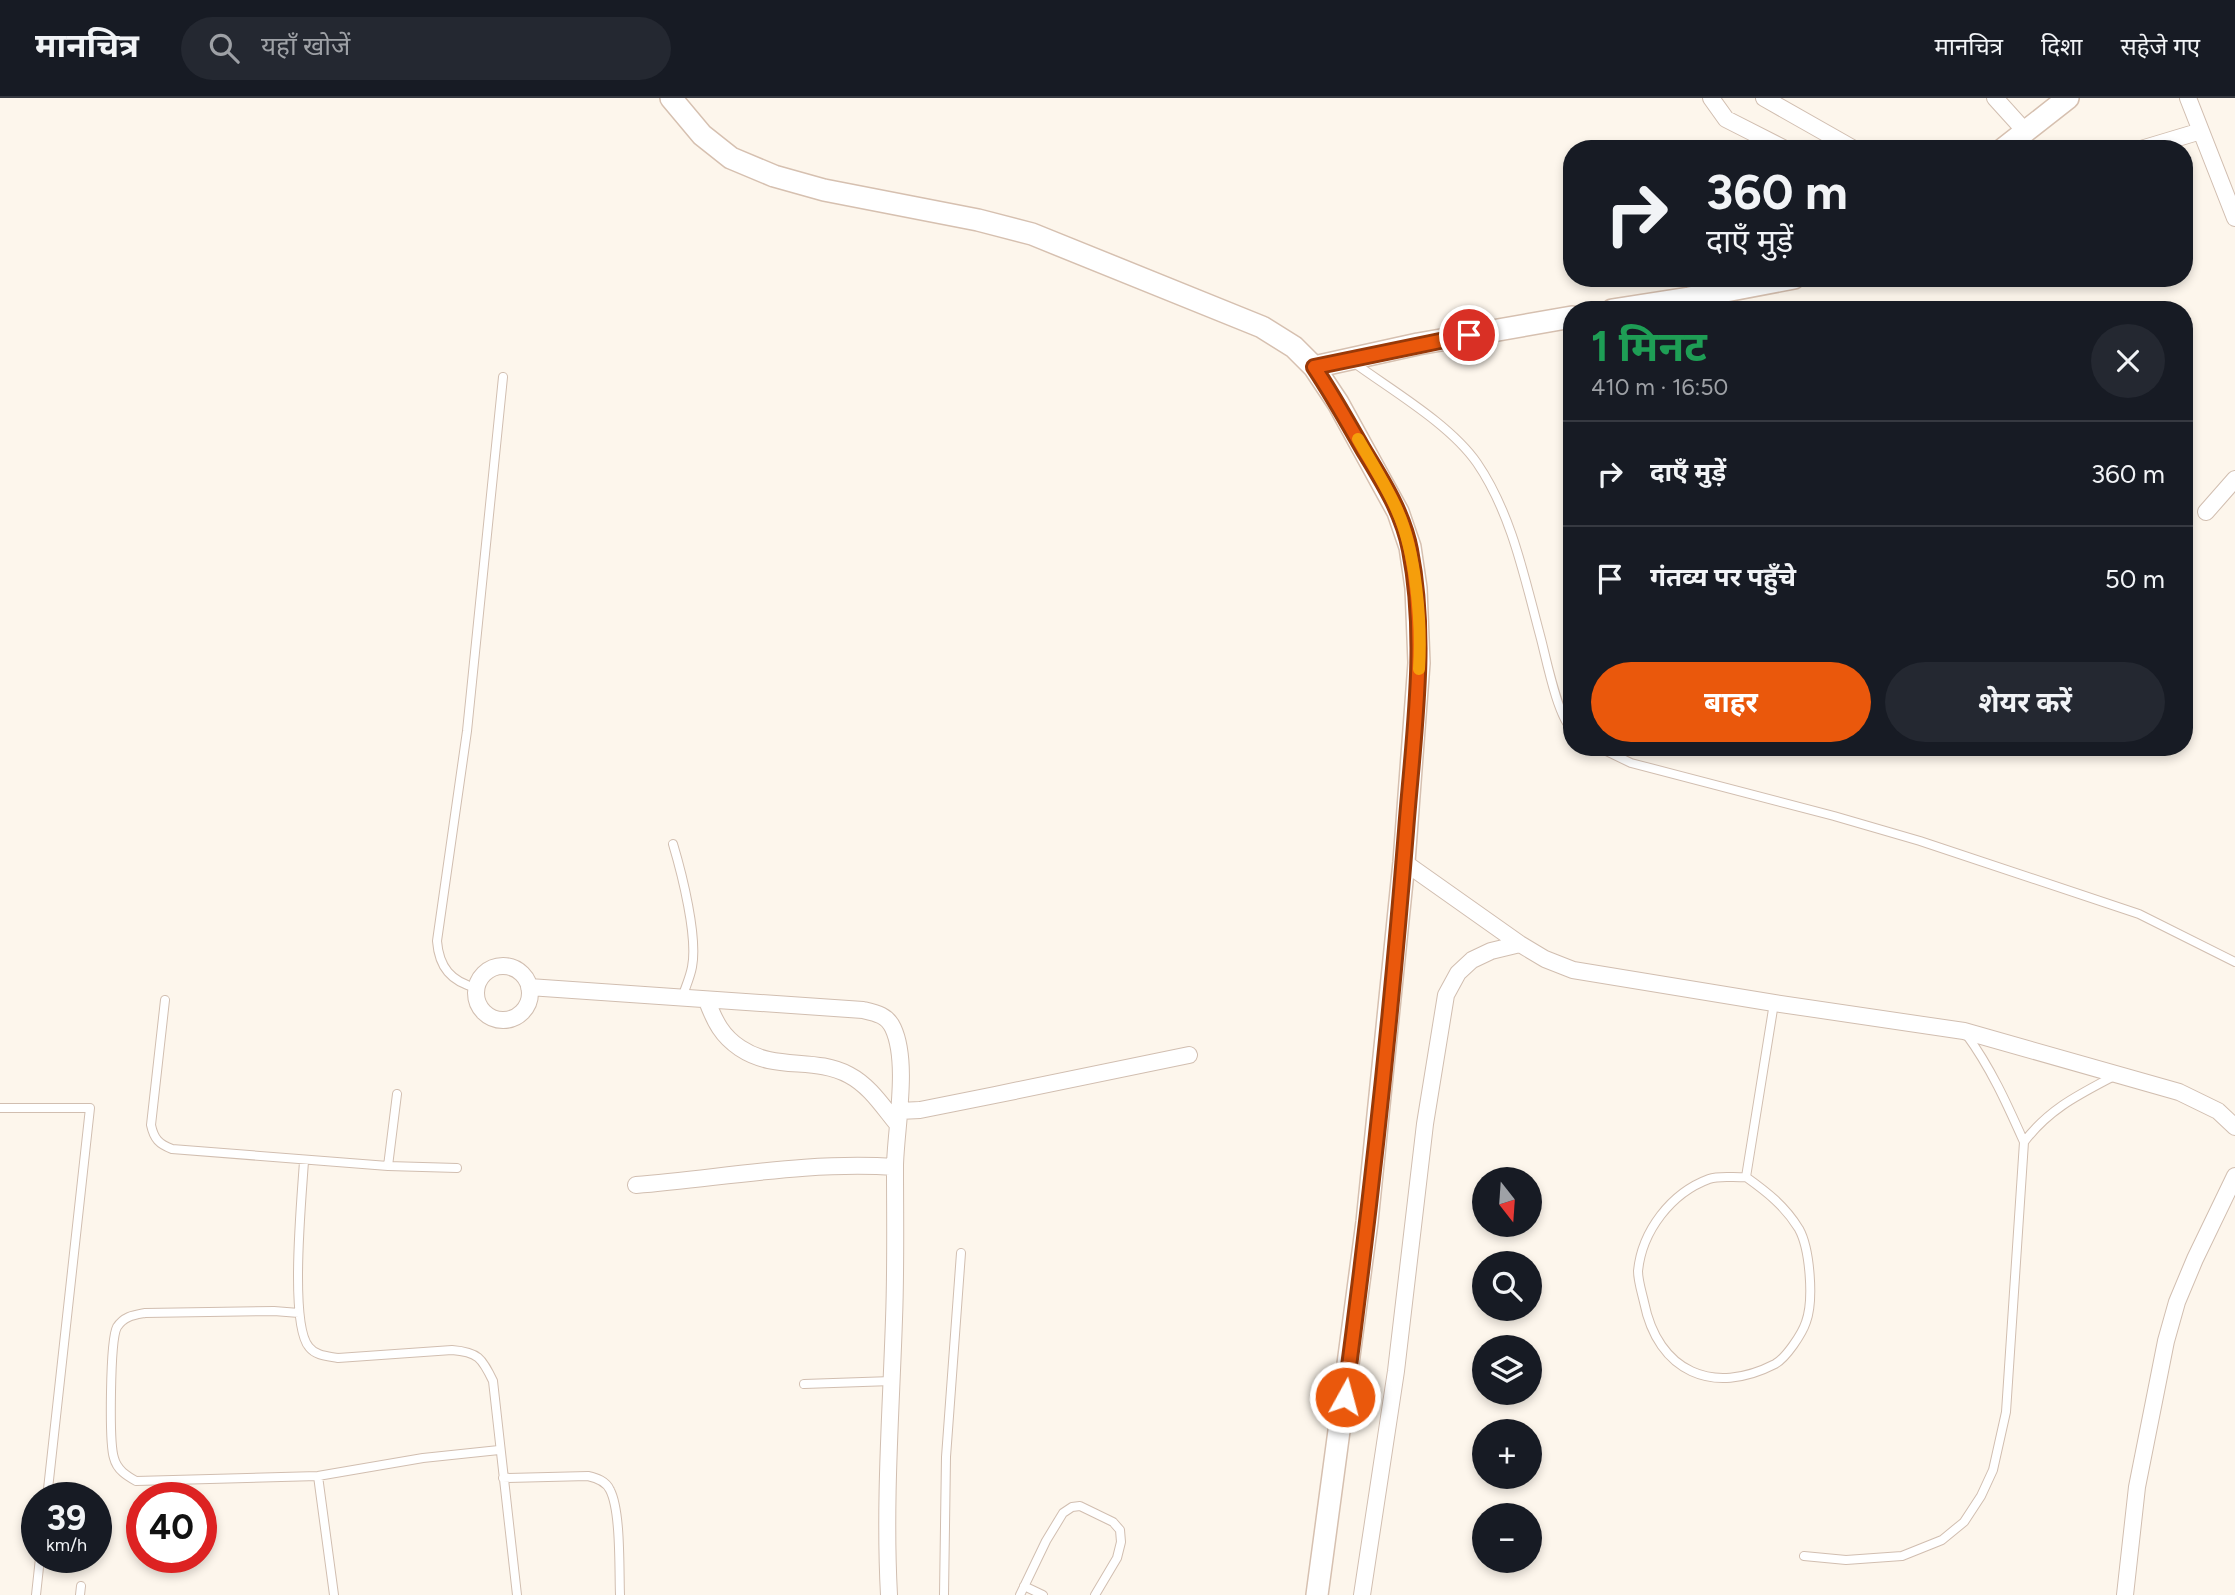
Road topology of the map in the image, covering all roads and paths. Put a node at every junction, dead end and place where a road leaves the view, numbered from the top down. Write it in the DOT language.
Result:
graph roads {
  1 [pos="671,98"];
  2 [pos="1711,98"];
  3 [pos="1764,98"];
  4 [pos="1996,98"];
  5 [pos="2068,98"];
  6 [pos="2188,98"];
  7 [pos="2024,130"];
  8 [pos="2201,131"];
  9 [pos="1767,140"];
  10 [pos="1838,140"];
  11 [pos="2013,140"];
  12 [pos="2171,140"];
  13 [pos="2235,218"];
  14 [pos="1747,287"];
  15 [pos="1670,301"];
  16 [pos="1563,319"];
  17 [pos="1349,359"];
  18 [pos="1314,367"];
  19 [pos="503,377"];
  20 [pos="2235,479"];
  21 [pos="2206,512"];
  22 [pos="1563,716"];
  23 [pos="1615,756"];
  24 [pos="673,844"];
  25 [pos="1404,862"];
  26 [pos="1520,944"];
  27 [pos="2235,962"];
  28 [pos="529,987"];
  29 [pos="477,988"];
  30 [pos="682,998"];
  31 [pos="165,1000"];
  32 [pos="707,1001"];
  33 [pos="1774,1003"];
  34 [pos="1964,1031"];
  35 [pos="1189,1055"];
  36 [pos="2117,1074"];
  37 [pos="397,1094"];
  38 [pos="0,1108"];
  39 [pos="898,1118"];
  40 [pos="2235,1127"];
  41 [pos="2024,1142"];
  42 [pos="304,1161"];
  43 [pos="388,1166"];
  44 [pos="895,1167"];
  45 [pos="457,1168"];
  46 [pos="2235,1176"];
  47 [pos="1746,1177"];
  48 [pos="636,1185"];
  49 [pos="961,1253"];
  50 [pos="299,1313"];
  51 [pos="892,1381"];
  52 [pos="804,1384"];
  53 [pos="499,1450"];
  54 [pos="318,1476"];
  55 [pos="503,1478"];
  56 [pos="49,1482"];
  57 [pos="1804,1556"];
  58 [pos="38,1573"];
  59 [pos="1024,1586"];
  60 [pos="36,1595"];
  61 [pos="334,1595"];
  62 [pos="517,1595"];
  63 [pos="620,1595"];
  64 [pos="889,1595"];
  65 [pos="944,1595"];
  66 [pos="1020,1595"];
  67 [pos="1043,1595"];
  68 [pos="1095,1595"];
  69 [pos="1317,1595"];
  70 [pos="1362,1595"];
  71 [pos="2125,1595"];
  1 -- 18 [label="street"];
  2 -- 9 [label="street"];
  3 -- 10 [label="street"];
  4 -- 7 [label="street"];
  5 -- 7 [label="street"];
  6 -- 8 [label="street"];
  7 -- 11 [label="street"];
  8 -- 12 [label="street"];
  8 -- 13 [label="street"];
  14 -- 15 [label="street"];
  16 -- 17 [label="street"];
  17 -- 18 [label="street"];
  17 -- 22 [label="lane"];
  18 -- 25 [label="street"];
  19 -- 29 [label="lane"];
  20 -- 21 [label="street"];
  23 -- 27 [label="lane"];
  24 -- 30 [label="lane"];
  25 -- 26 [label="street"];
  25 -- 69 [label="street"];
  26 -- 33 [label="street"];
  26 -- 70 [label="street"];
  28 -- 29 [label="street"];
  28 -- 29 [label="street"];
  28 -- 30 [label="street"];
  30 -- 32 [label="street"];
  31 -- 42 [label="lane"];
  32 -- 39 [label="street"];
  32 -- 39 [label="street"];
  33 -- 34 [label="street"];
  33 -- 47 [label="lane"];
  34 -- 36 [label="street"];
  34 -- 41 [label="lane"];
  35 -- 39 [label="street"];
  36 -- 40 [label="street"];
  36 -- 41 [label="lane"];
  37 -- 43 [label="lane"];
  38 -- 56 [label="lane"];
  39 -- 44 [label="street"];
  41 -- 57 [label="lane"];
  42 -- 43 [label="lane"];
  42 -- 50 [label="lane"];
  43 -- 45 [label="lane"];
  44 -- 48 [label="street"];
  44 -- 51 [label="street"];
  46 -- 71 [label="street"];
  47 -- 47 [label="lane"];
  49 -- 65 [label="lane"];
  50 -- 53 [label="lane"];
  50 -- 54 [label="lane"];
  51 -- 52 [label="lane"];
  51 -- 64 [label="street"];
  53 -- 54 [label="lane"];
  53 -- 55 [label="lane"];
  54 -- 61 [label="lane"];
  55 -- 62 [label="lane"];
  55 -- 63 [label="lane"];
  58 -- 60 [label="lane"];
  59 -- 66 [label="lane"];
  59 -- 67 [label="lane"];
  59 -- 68 [label="lane"];
}
